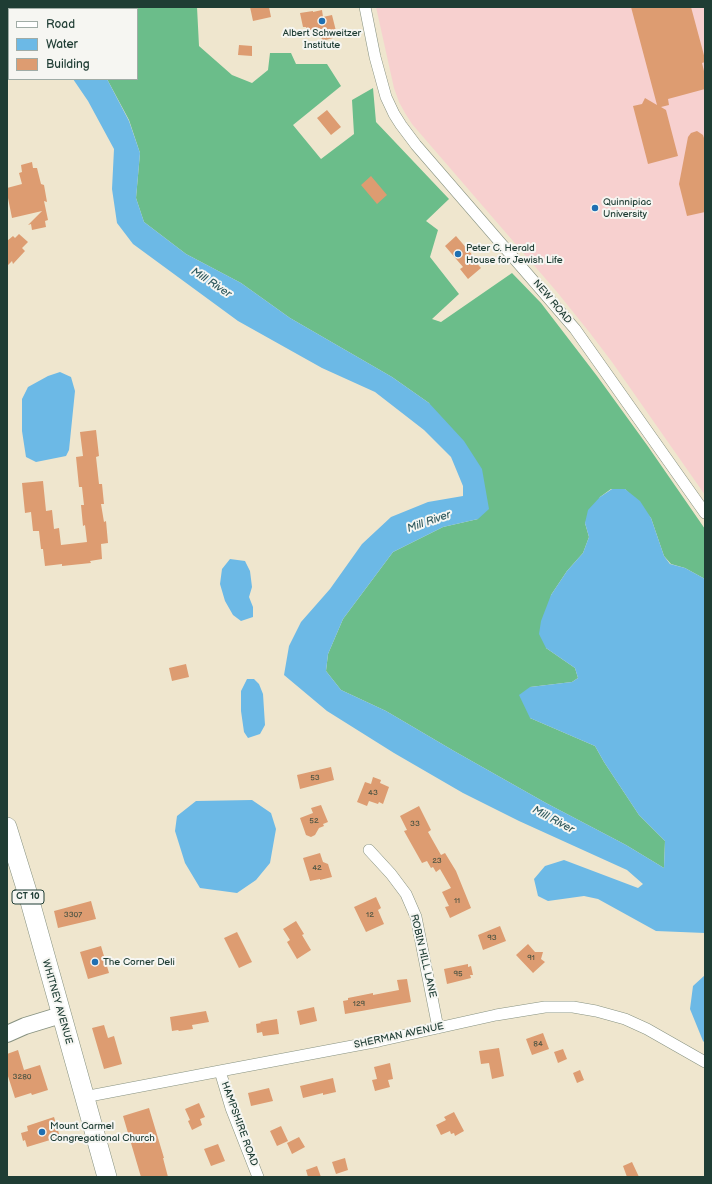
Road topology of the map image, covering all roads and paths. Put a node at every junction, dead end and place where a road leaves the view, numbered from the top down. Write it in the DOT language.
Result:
graph roads {
  1 [pos="365,7"];
  2 [pos="705,513"];
  3 [pos="7,827"];
  4 [pos="369,850"];
  5 [pos="61,1015"];
  6 [pos="438,1028"];
  7 [pos="7,1034"];
  8 [pos="705,1062"];
  9 [pos="220,1071"];
  10 [pos="84,1097"];
  11 [pos="107,1177"];
  12 [pos="258,1177"];
  1 -- 2 [label="street, NEW ROAD"];
  3 -- 5 [label="highway, WHITNEY AVENUE / CT 10"];
  4 -- 6 [label="street, ROBIN HILL LANE"];
  5 -- 7 [label="main road"];
  5 -- 10 [label="highway, WHITNEY AVENUE / CT 10"];
  6 -- 8 [label="street, SHERMAN AVENUE"];
  6 -- 9 [label="street, SHERMAN AVENUE"];
  9 -- 10 [label="street, SHERMAN AVENUE"];
  9 -- 12 [label="street, HAMPSHIRE ROAD"];
  10 -- 11 [label="highway, WHITNEY AVENUE / CT 10"];
}
